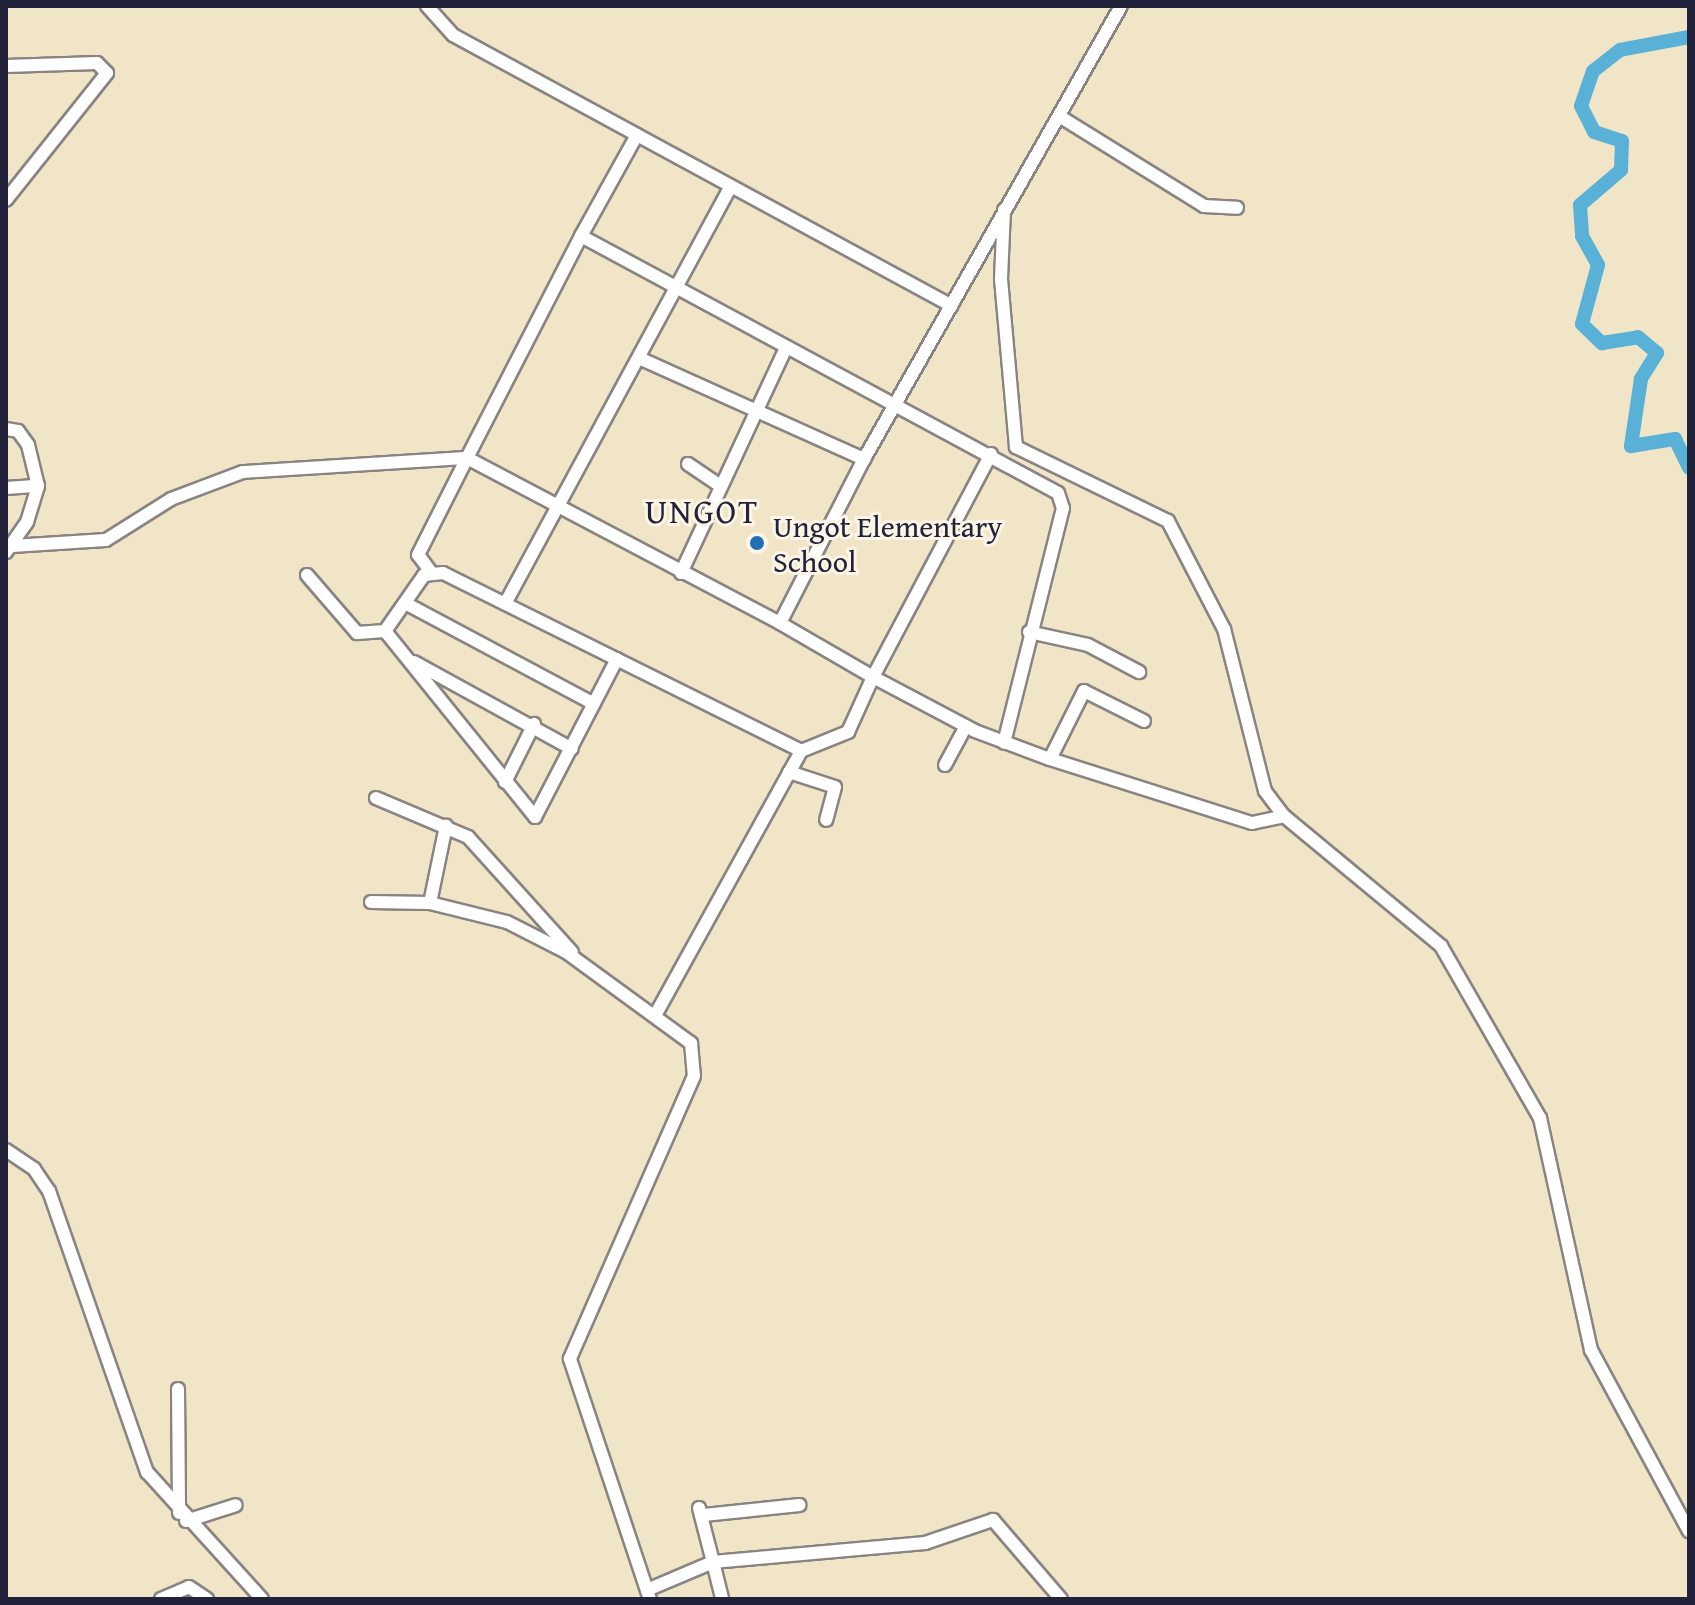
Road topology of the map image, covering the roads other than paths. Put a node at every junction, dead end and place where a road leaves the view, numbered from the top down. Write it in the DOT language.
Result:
graph roads {
  1 [pos="427,6"];
  2 [pos="1121,6"];
  3 [pos="6,66"];
  4 [pos="1059,116"];
  5 [pos="637,135"];
  6 [pos="729,190"];
  7 [pos="6,200"];
  8 [pos="1237,208"];
  9 [pos="1004,210"];
  10 [pos="581,236"];
  11 [pos="677,288"];
  12 [pos="952,306"];
  13 [pos="785,350"];
  14 [pos="639,358"];
  15 [pos="897,407"];
  16 [pos="751,412"];
  17 [pos="6,429"];
  18 [pos="991,454"];
  19 [pos="467,458"];
  20 [pos="864,459"];
  21 [pos="688,464"];
  22 [pos="719,485"];
  23 [pos="38,486"];
  24 [pos="6,488"];
  25 [pos="561,508"];
  26 [pos="9,549"];
  27 [pos="431,572"];
  28 [pos="681,573"];
  29 [pos="307,575"];
  30 [pos="506,602"];
  31 [pos="405,603"];
  32 [pos="780,623"];
  33 [pos="385,631"];
  34 [pos="1029,632"];
  35 [pos="409,659"];
  36 [pos="617,659"];
  37 [pos="1139,672"];
  38 [pos="873,677"];
  39 [pos="594,704"];
  40 [pos="1144,721"];
  41 [pos="534,724"];
  42 [pos="966,726"];
  43 [pos="1004,743"];
  44 [pos="572,749"];
  45 [pos="801,751"];
  46 [pos="1050,759"];
  47 [pos="945,765"];
  48 [pos="789,772"];
  49 [pos="505,782"];
  50 [pos="376,798"];
  51 [pos="1284,816"];
  52 [pos="826,820"];
  53 [pos="446,826"];
  54 [pos="371,902"];
  55 [pos="430,903"];
  56 [pos="545,919"];
  57 [pos="534,935"];
  58 [pos="579,960"];
  59 [pos="657,1012"];
  60 [pos="6,1150"];
  61 [pos="178,1389"];
  62 [pos="236,1505"];
  63 [pos="799,1505"];
  64 [pos="183,1517"];
  65 [pos="1689,1531"];
  66 [pos="713,1562"];
  67 [pos="189,1593"];
  68 [pos="648,1595"];
  69 [pos="161,1599"];
  70 [pos="207,1599"];
  71 [pos="262,1599"];
  72 [pos="722,1599"];
  73 [pos="1061,1599"];
  1 -- 5 [label="street"];
  2 -- 4 [label="street"];
  3 -- 7 [label="street"];
  4 -- 8 [label="street"];
  4 -- 9 [label="street"];
  5 -- 6 [label="street"];
  5 -- 10 [label="street"];
  6 -- 11 [label="street"];
  6 -- 12 [label="street"];
  9 -- 12 [label="street"];
  9 -- 51 [label="street"];
  10 -- 11 [label="street"];
  10 -- 19 [label="street"];
  11 -- 13 [label="street"];
  11 -- 14 [label="street"];
  12 -- 15 [label="street"];
  13 -- 15 [label="street"];
  13 -- 16 [label="street"];
  14 -- 16 [label="street"];
  14 -- 25 [label="street"];
  15 -- 18 [label="street"];
  15 -- 20 [label="street"];
  16 -- 20 [label="street"];
  16 -- 22 [label="street"];
  17 -- 23 [label="street"];
  18 -- 34 [label="street"];
  18 -- 38 [label="street"];
  19 -- 25 [label="street"];
  19 -- 26 [label="street"];
  19 -- 27 [label="street"];
  20 -- 32 [label="street"];
  21 -- 22 [label="street"];
  22 -- 28 [label="street"];
  23 -- 24 [label="street"];
  23 -- 26 [label="street"];
  25 -- 28 [label="street"];
  25 -- 30 [label="street"];
  27 -- 30 [label="street"];
  27 -- 31 [label="street"];
  28 -- 32 [label="street"];
  29 -- 33 [label="street"];
  30 -- 36 [label="street"];
  31 -- 33 [label="street"];
  31 -- 39 [label="street"];
  32 -- 38 [label="street"];
  33 -- 35 [label="street"];
  34 -- 37 [label="street"];
  34 -- 43 [label="street"];
  35 -- 41 [label="street"];
  35 -- 49 [label="street"];
  36 -- 39 [label="street"];
  36 -- 45 [label="street"];
  38 -- 42 [label="street"];
  38 -- 45 [label="street"];
  39 -- 44 [label="street"];
  40 -- 46 [label="street"];
  41 -- 44 [label="street"];
  41 -- 49 [label="street"];
  42 -- 43 [label="street"];
  42 -- 47 [label="street"];
  43 -- 46 [label="street"];
  44 -- 49 [label="street"];
  45 -- 48 [label="street"];
  46 -- 51 [label="street"];
  48 -- 52 [label="street"];
  48 -- 59 [label="street"];
  50 -- 53 [label="street"];
  51 -- 65 [label="street"];
  53 -- 55 [label="street"];
  53 -- 56 [label="street"];
  54 -- 55 [label="street"];
  55 -- 57 [label="street"];
  56 -- 57 [label="street"];
  56 -- 58 [label="street"];
  57 -- 58 [label="street"];
  58 -- 59 [label="street"];
  59 -- 68 [label="street"];
  60 -- 64 [label="street"];
  61 -- 64 [label="street"];
  62 -- 64 [label="street"];
  63 -- 66 [label="street"];
  64 -- 71 [label="street"];
  66 -- 68 [label="street"];
  66 -- 72 [label="street"];
  66 -- 73 [label="street"];
  67 -- 69 [label="street"];
  67 -- 70 [label="street"];
}
